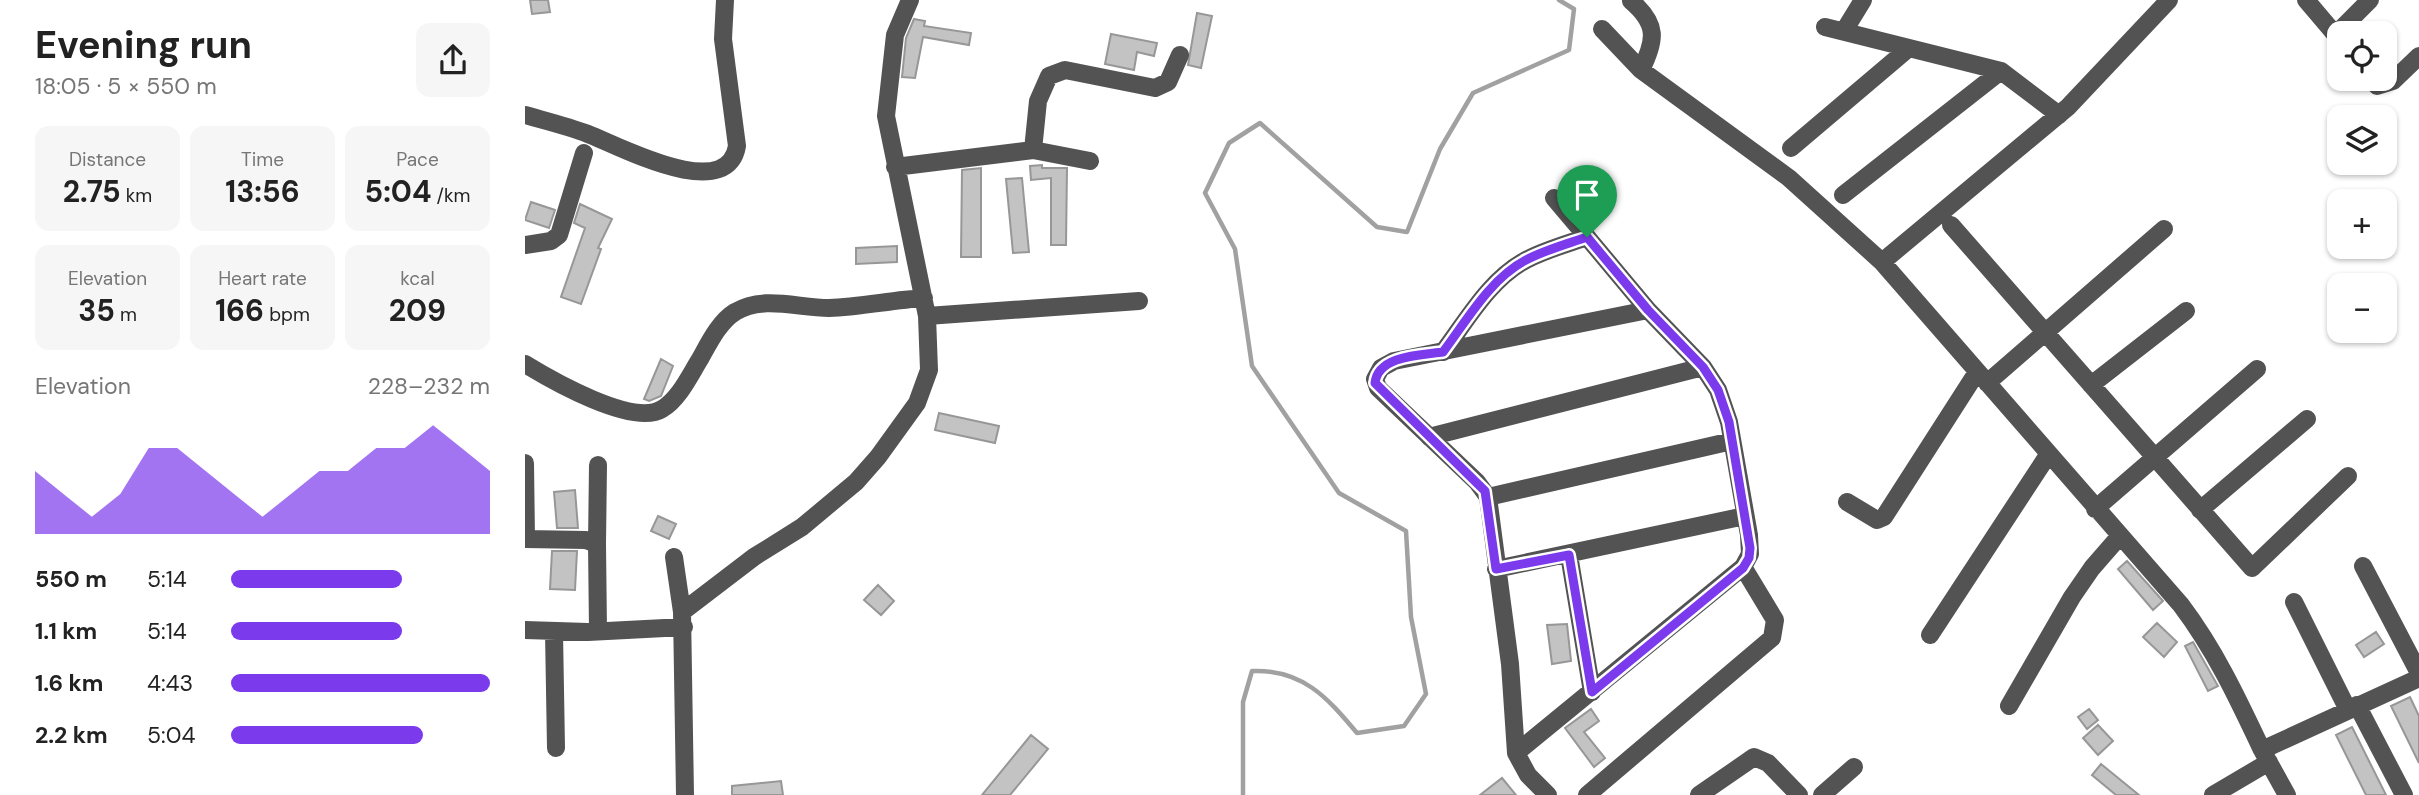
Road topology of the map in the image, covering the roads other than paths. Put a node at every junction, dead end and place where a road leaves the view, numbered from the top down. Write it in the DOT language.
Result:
graph roads {
  1 [pos="725,0"];
  2 [pos="910,0"];
  3 [pos="1863,0"];
  4 [pos="2169,0"];
  5 [pos="2307,0"];
  6 [pos="2370,0"];
  7 [pos="1631,1"];
  8 [pos="2352,21"];
  9 [pos="2327,24"];
  10 [pos="1825,27"];
  11 [pos="1602,29"];
  12 [pos="1844,32"];
  13 [pos="1909,48"];
  14 [pos="1180,55"];
  15 [pos="2419,56"];
  16 [pos="1641,70"];
  17 [pos="2001,71"];
  18 [pos="2397,76"];
  19 [pos="525,115"];
  20 [pos="2059,115"];
  21 [pos="1791,148"];
  22 [pos="1033,150"];
  23 [pos="584,153"];
  24 [pos="1090,161"];
  25 [pos="895,167"];
  26 [pos="1843,195"];
  27 [pos="1553,198"];
  28 [pos="1951,225"];
  29 [pos="2164,229"];
  30 [pos="1587,237"];
  31 [pos="525,245"];
  32 [pos="1882,262"];
  33 [pos="1139,301"];
  34 [pos="925,307"];
  35 [pos="1648,310"];
  36 [pos="2186,310"];
  37 [pos="2044,333"];
  38 [pos="1443,352"];
  39 [pos="525,364"];
  40 [pos="1703,367"];
  41 [pos="2257,369"];
  42 [pos="1982,377"];
  43 [pos="2091,385"];
  44 [pos="2307,419"];
  45 [pos="1429,437"];
  46 [pos="1732,440"];
  47 [pos="2047,455"];
  48 [pos="2155,457"];
  49 [pos="525,463"];
  50 [pos="598,465"];
  51 [pos="2348,476"];
  52 [pos="1488,497"];
  53 [pos="1847,502"];
  54 [pos="2095,509"];
  55 [pos="2200,510"];
  56 [pos="1745,516"];
  57 [pos="2119,537"];
  58 [pos="525,539"];
  59 [pos="597,544"];
  60 [pos="1569,555"];
  61 [pos="674,557"];
  62 [pos="2363,566"];
  63 [pos="1743,568"];
  64 [pos="1496,569"];
  65 [pos="2294,602"];
  66 [pos="683,619"];
  67 [pos="525,630"];
  68 [pos="598,631"];
  69 [pos="554,632"];
  70 [pos="1930,635"];
  71 [pos="2419,676"];
  72 [pos="1592,692"];
  73 [pos="2009,706"];
  74 [pos="2353,708"];
  75 [pos="557,748"];
  76 [pos="1516,753"];
  77 [pos="2266,756"];
  78 [pos="1854,767"];
  79 [pos="685,795"];
  80 [pos="1548,795"];
  81 [pos="1587,795"];
  82 [pos="1699,795"];
  83 [pos="1799,795"];
  84 [pos="1822,795"];
  85 [pos="2213,795"];
  86 [pos="2287,795"];
  87 [pos="2404,795"];
  1 -- 19 [label="street"];
  2 -- 25 [label="street"];
  3 -- 12 [label="street"];
  4 -- 20 [label="street"];
  5 -- 9 [label="street"];
  6 -- 8 [label="street"];
  7 -- 16 [label="street"];
  10 -- 12 [label="street"];
  11 -- 16 [label="street"];
  12 -- 13 [label="street"];
  13 -- 17 [label="street"];
  13 -- 21 [label="street"];
  14 -- 22 [label="street"];
  15 -- 18 [label="street"];
  16 -- 32 [label="street"];
  17 -- 20 [label="street"];
  17 -- 26 [label="street"];
  20 -- 32 [label="street"];
  22 -- 24 [label="street"];
  22 -- 25 [label="street"];
  23 -- 31 [label="street"];
  25 -- 34 [label="street"];
  27 -- 30 [label="street"];
  28 -- 37 [label="street"];
  29 -- 37 [label="street"];
  30 -- 35 [label="street"];
  30 -- 38 [label="street"];
  32 -- 42 [label="street"];
  33 -- 34 [label="street"];
  34 -- 39 [label="street"];
  34 -- 66 [label="street"];
  35 -- 38 [label="street"];
  35 -- 40 [label="street"];
  36 -- 43 [label="street"];
  37 -- 42 [label="street"];
  37 -- 43 [label="street"];
  38 -- 45 [label="street"];
  40 -- 45 [label="street"];
  40 -- 46 [label="street"];
  41 -- 48 [label="street"];
  42 -- 47 [label="street"];
  42 -- 53 [label="street"];
  43 -- 48 [label="street"];
  44 -- 55 [label="street"];
  45 -- 52 [label="street"];
  46 -- 52 [label="street"];
  46 -- 56 [label="street"];
  47 -- 54 [label="street"];
  47 -- 70 [label="street"];
  48 -- 54 [label="street"];
  48 -- 55 [label="street"];
  49 -- 58 [label="street"];
  50 -- 59 [label="street"];
  51 -- 55 [label="street"];
  52 -- 64 [label="street"];
  54 -- 57 [label="street"];
  56 -- 60 [label="street"];
  56 -- 63 [label="street"];
  57 -- 73 [label="street"];
  57 -- 77 [label="street"];
  58 -- 59 [label="street"];
  59 -- 68 [label="street"];
  60 -- 64 [label="street"];
  60 -- 72 [label="street"];
  61 -- 66 [label="street"];
  62 -- 71 [label="street"];
  63 -- 72 [label="street"];
  63 -- 81 [label="street"];
  64 -- 76 [label="street"];
  65 -- 74 [label="street"];
  66 -- 68 [label="street"];
  66 -- 79 [label="street"];
  67 -- 69 [label="street"];
  68 -- 69 [label="street"];
  69 -- 75 [label="street"];
  71 -- 74 [label="street"];
  72 -- 76 [label="street"];
  74 -- 77 [label="street"];
  74 -- 87 [label="street"];
  76 -- 80 [label="street"];
  77 -- 85 [label="street"];
  77 -- 86 [label="street"];
  78 -- 84 [label="street"];
  82 -- 83 [label="street"];
}
